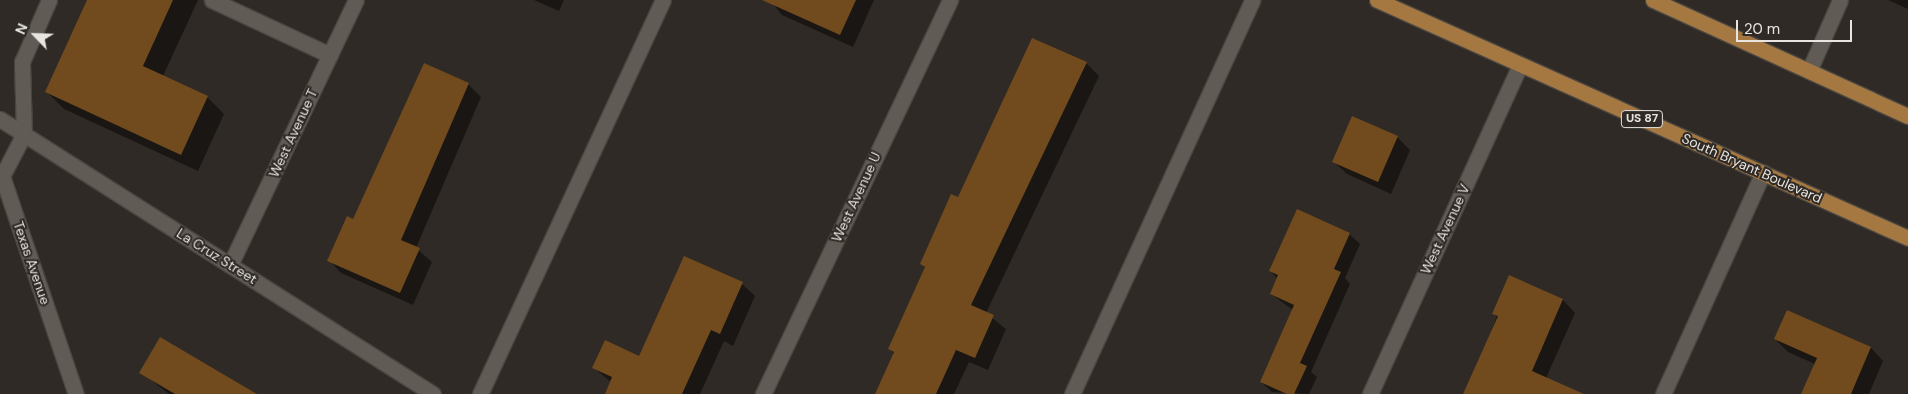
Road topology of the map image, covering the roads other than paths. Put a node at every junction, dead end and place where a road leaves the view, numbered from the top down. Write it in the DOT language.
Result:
graph roads {
  1 [pos="49,0"];
  2 [pos="212,0"];
  3 [pos="356,0"];
  4 [pos="663,0"];
  5 [pos="950,0"];
  6 [pos="1252,0"];
  7 [pos="1377,0"];
  8 [pos="1653,0"];
  9 [pos="1840,0"];
  10 [pos="330,55"];
  11 [pos="1520,65"];
  12 [pos="1809,71"];
  13 [pos="1908,116"];
  14 [pos="0,119"];
  15 [pos="24,134"];
  16 [pos="1763,173"];
  17 [pos="1,176"];
  18 [pos="1908,238"];
  19 [pos="230,265"];
  20 [pos="76,394"];
  21 [pos="433,394"];
  22 [pos="480,394"];
  23 [pos="763,394"];
  24 [pos="1072,394"];
  25 [pos="1370,394"];
  26 [pos="1663,394"];
  1 -- 15 [label="street"];
  2 -- 10 [label="street"];
  3 -- 10 [label="street, West Avenue T"];
  4 -- 22 [label="street"];
  5 -- 23 [label="street, West Avenue U"];
  6 -- 24 [label="street"];
  7 -- 11 [label="main road, South Bryant Boulevard / US 87"];
  8 -- 12 [label="main road"];
  9 -- 12 [label="street"];
  10 -- 19 [label="street, West Avenue T"];
  11 -- 16 [label="main road, South Bryant Boulevard / US 87"];
  11 -- 25 [label="street, West Avenue V"];
  12 -- 13 [label="main road"];
  14 -- 15 [label="street, La Cruz Street"];
  15 -- 17 [label="street, Texas Avenue"];
  15 -- 19 [label="street, La Cruz Street"];
  16 -- 18 [label="main road, South Bryant Boulevard / US 87"];
  16 -- 26 [label="street"];
  17 -- 20 [label="street, Texas Avenue"];
  19 -- 21 [label="street, La Cruz Street"];
}
